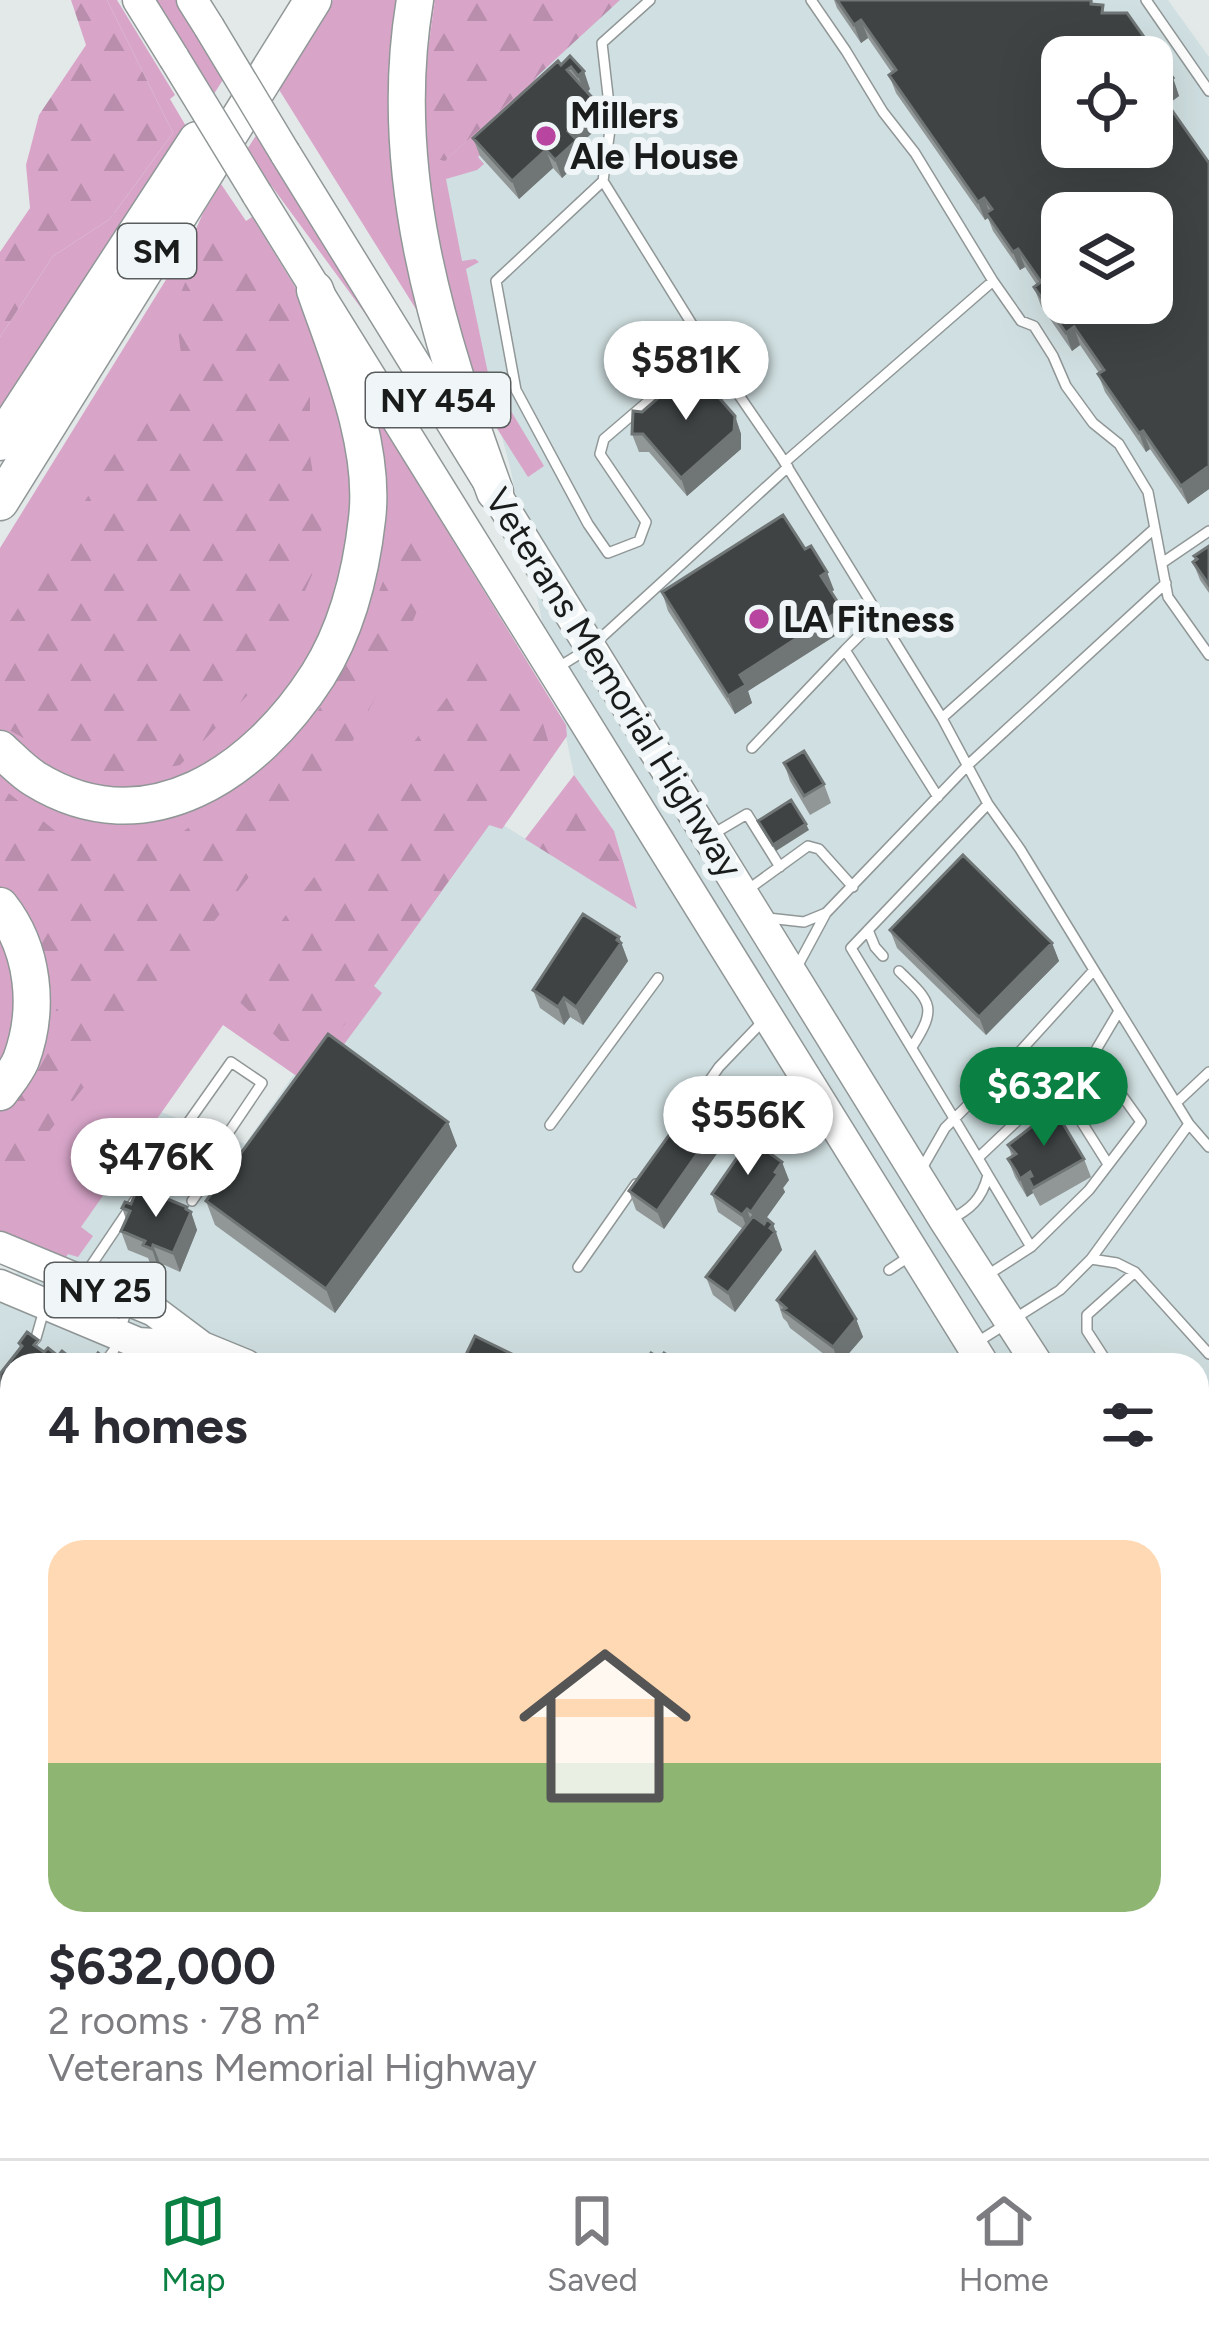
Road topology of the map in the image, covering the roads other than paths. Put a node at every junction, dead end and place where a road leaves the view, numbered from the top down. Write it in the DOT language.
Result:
graph roads {
  1 [pos="138,0"];
  2 [pos="192,0"];
  3 [pos="286,0"];
  4 [pos="313,0"];
  5 [pos="416,0"];
  6 [pos="650,0"];
  7 [pos="811,0"];
  8 [pos="1146,0"];
  9 [pos="1209,92"];
  10 [pos="603,181"];
  11 [pos="993,281"];
  12 [pos="315,290"];
  13 [pos="708,350"];
  14 [pos="16,446"];
  15 [pos="786,465"];
  16 [pos="495,492"];
  17 [pos="0,502"];
  18 [pos="0,524"];
  19 [pos="1154,529"];
  20 [pos="1209,531"];
  21 [pos="1162,563"];
  22 [pos="1166,584"];
  23 [pos="879,616"];
  24 [pos="591,647"];
  25 [pos="845,650"];
  26 [pos="1209,656"];
  27 [pos="552,671"];
  28 [pos="941,718"];
  29 [pos="752,748"];
  30 [pos="0,749"];
  31 [pos="969,764"];
  32 [pos="938,797"];
  33 [pos="988,804"];
  34 [pos="708,837"];
  35 [pos="780,867"];
  36 [pos="853,887"];
  37 [pos="750,904"];
  38 [pos="0,906"];
  39 [pos="826,913"];
  40 [pos="868,930"];
  41 [pos="883,956"];
  42 [pos="1094,970"];
  43 [pos="899,971"];
  44 [pos="658,978"];
  45 [pos="779,992"];
  46 [pos="1120,1011"];
  47 [pos="912,1047"];
  48 [pos="1093,1055"];
  49 [pos="1209,1072"];
  50 [pos="1057,1083"];
  51 [pos="0,1092"];
  52 [pos="696,1099"];
  53 [pos="1176,1103"];
  54 [pos="955,1118"];
  55 [pos="1189,1124"];
  56 [pos="550,1125"];
  57 [pos="229,1132"];
  58 [pos="172,1144"];
  59 [pos="1209,1147"];
  60 [pos="978,1158"];
  61 [pos="1108,1164"];
  62 [pos="918,1174"];
  63 [pos="988,1175"];
  64 [pos="637,1181"];
  65 [pos="192,1201"];
  66 [pos="945,1221"];
  67 [pos="0,1247"];
  68 [pos="1031,1247"];
  69 [pos="1091,1258"];
  70 [pos="578,1267"];
  71 [pos="1135,1272"];
  72 [pos="982,1279"];
  73 [pos="82,1281"];
  74 [pos="0,1286"];
  75 [pos="130,1300"];
  76 [pos="45,1304"];
  77 [pos="1010,1322"];
  78 [pos="119,1336"];
  79 [pos="26,1352"];
  80 [pos="112,1353"];
  81 [pos="193,1353"];
  82 [pos="213,1353"];
  83 [pos="976,1353"];
  84 [pos="980,1353"];
  85 [pos="1030,1353"];
  86 [pos="1101,1353"];
  87 [pos="1208,1353"];
  1 -- 12 [label="main road, Veterans Memorial Highway / NY 454, bridge"];
  2 -- 16 [label="main road, Veterans Memorial Highway / NY 454, bridge"];
  3 -- 14 [label="highway, SM"];
  4 -- 14 [label="highway, SM"];
  5 -- 16 [label="highway"];
  6 -- 10 [label="lane"];
  7 -- 11 [label="lane"];
  8 -- 9 [label="lane"];
  10 -- 13 [label="lane"];
  10 -- 13 [label="lane"];
  11 -- 15 [label="lane"];
  11 -- 19 [label="lane"];
  12 -- 27 [label="main road, Veterans Memorial Highway / NY 454"];
  12 -- 30 [label="highway"];
  13 -- 15 [label="lane"];
  14 -- 17 [label="highway, SM"];
  14 -- 18 [label="highway"];
  15 -- 23 [label="lane"];
  15 -- 24 [label="lane"];
  16 -- 24 [label="main road, Veterans Memorial Highway / NY 454"];
  19 -- 21 [label="lane"];
  19 -- 28 [label="lane"];
  20 -- 21 [label="lane"];
  21 -- 22 [label="lane"];
  22 -- 26 [label="lane"];
  22 -- 31 [label="lane"];
  23 -- 25 [label="lane"];
  23 -- 28 [label="lane"];
  24 -- 27 [label="lane"];
  24 -- 34 [label="main road, Veterans Memorial Highway / NY 454"];
  25 -- 29 [label="lane"];
  25 -- 32 [label="lane"];
  27 -- 45 [label="main road, Veterans Memorial Highway / NY 454"];
  28 -- 31 [label="lane"];
  31 -- 32 [label="lane"];
  31 -- 33 [label="lane"];
  32 -- 36 [label="lane"];
  33 -- 40 [label="lane"];
  33 -- 42 [label="lane"];
  34 -- 35 [label="lane"];
  34 -- 37 [label="main road, Veterans Memorial Highway / NY 454"];
  35 -- 36 [label="lane"];
  35 -- 37 [label="lane"];
  36 -- 39 [label="lane"];
  37 -- 39 [label="lane"];
  37 -- 45 [label="main road, Veterans Memorial Highway / NY 454"];
  38 -- 51 [label="highway"];
  39 -- 45 [label="lane"];
  40 -- 41 [label="lane"];
  40 -- 47 [label="lane"];
  42 -- 46 [label="lane"];
  42 -- 54 [label="lane"];
  43 -- 47 [label="lane"];
  44 -- 56 [label="lane"];
  45 -- 52 [label="lane"];
  45 -- 62 [label="main road, Veterans Memorial Highway / NY 454"];
  45 -- 83 [label="main road, Veterans Memorial Highway / NY 454"];
  46 -- 48 [label="lane"];
  46 -- 53 [label="lane"];
  47 -- 54 [label="lane"];
  48 -- 50 [label="lane"];
  48 -- 61 [label="lane"];
  49 -- 53 [label="lane"];
  50 -- 60 [label="lane"];
  50 -- 61 [label="lane"];
  53 -- 55 [label="lane"];
  54 -- 60 [label="lane"];
  54 -- 62 [label="lane"];
  55 -- 59 [label="lane"];
  55 -- 69 [label="lane"];
  57 -- 58 [label="lane"];
  58 -- 65 [label="lane"];
  58 -- 73 [label="lane"];
  60 -- 63 [label="lane"];
  61 -- 68 [label="lane"];
  62 -- 66 [label="main road, Veterans Memorial Highway / NY 454"];
  63 -- 66 [label="lane"];
  63 -- 68 [label="lane"];
  64 -- 70 [label="lane"];
  66 -- 72 [label="main road, Veterans Memorial Highway / NY 454"];
  67 -- 73 [label="main road, NY 25"];
  68 -- 72 [label="lane"];
  69 -- 71 [label="lane"];
  69 -- 77 [label="lane"];
  71 -- 86 [label="lane"];
  71 -- 87 [label="lane"];
  72 -- 77 [label="main road, Veterans Memorial Highway / NY 454"];
  73 -- 75 [label="main road, NY 25"];
  74 -- 76 [label="main road, NY 25"];
  75 -- 78 [label="lane"];
  75 -- 82 [label="main road, NY 25"];
  76 -- 78 [label="main road, NY 25"];
  76 -- 79 [label="lane"];
  77 -- 84 [label="lane"];
  77 -- 85 [label="main road, Veterans Memorial Highway / NY 454"];
  78 -- 80 [label="lane"];
  78 -- 81 [label="main road, NY 25"];
}
